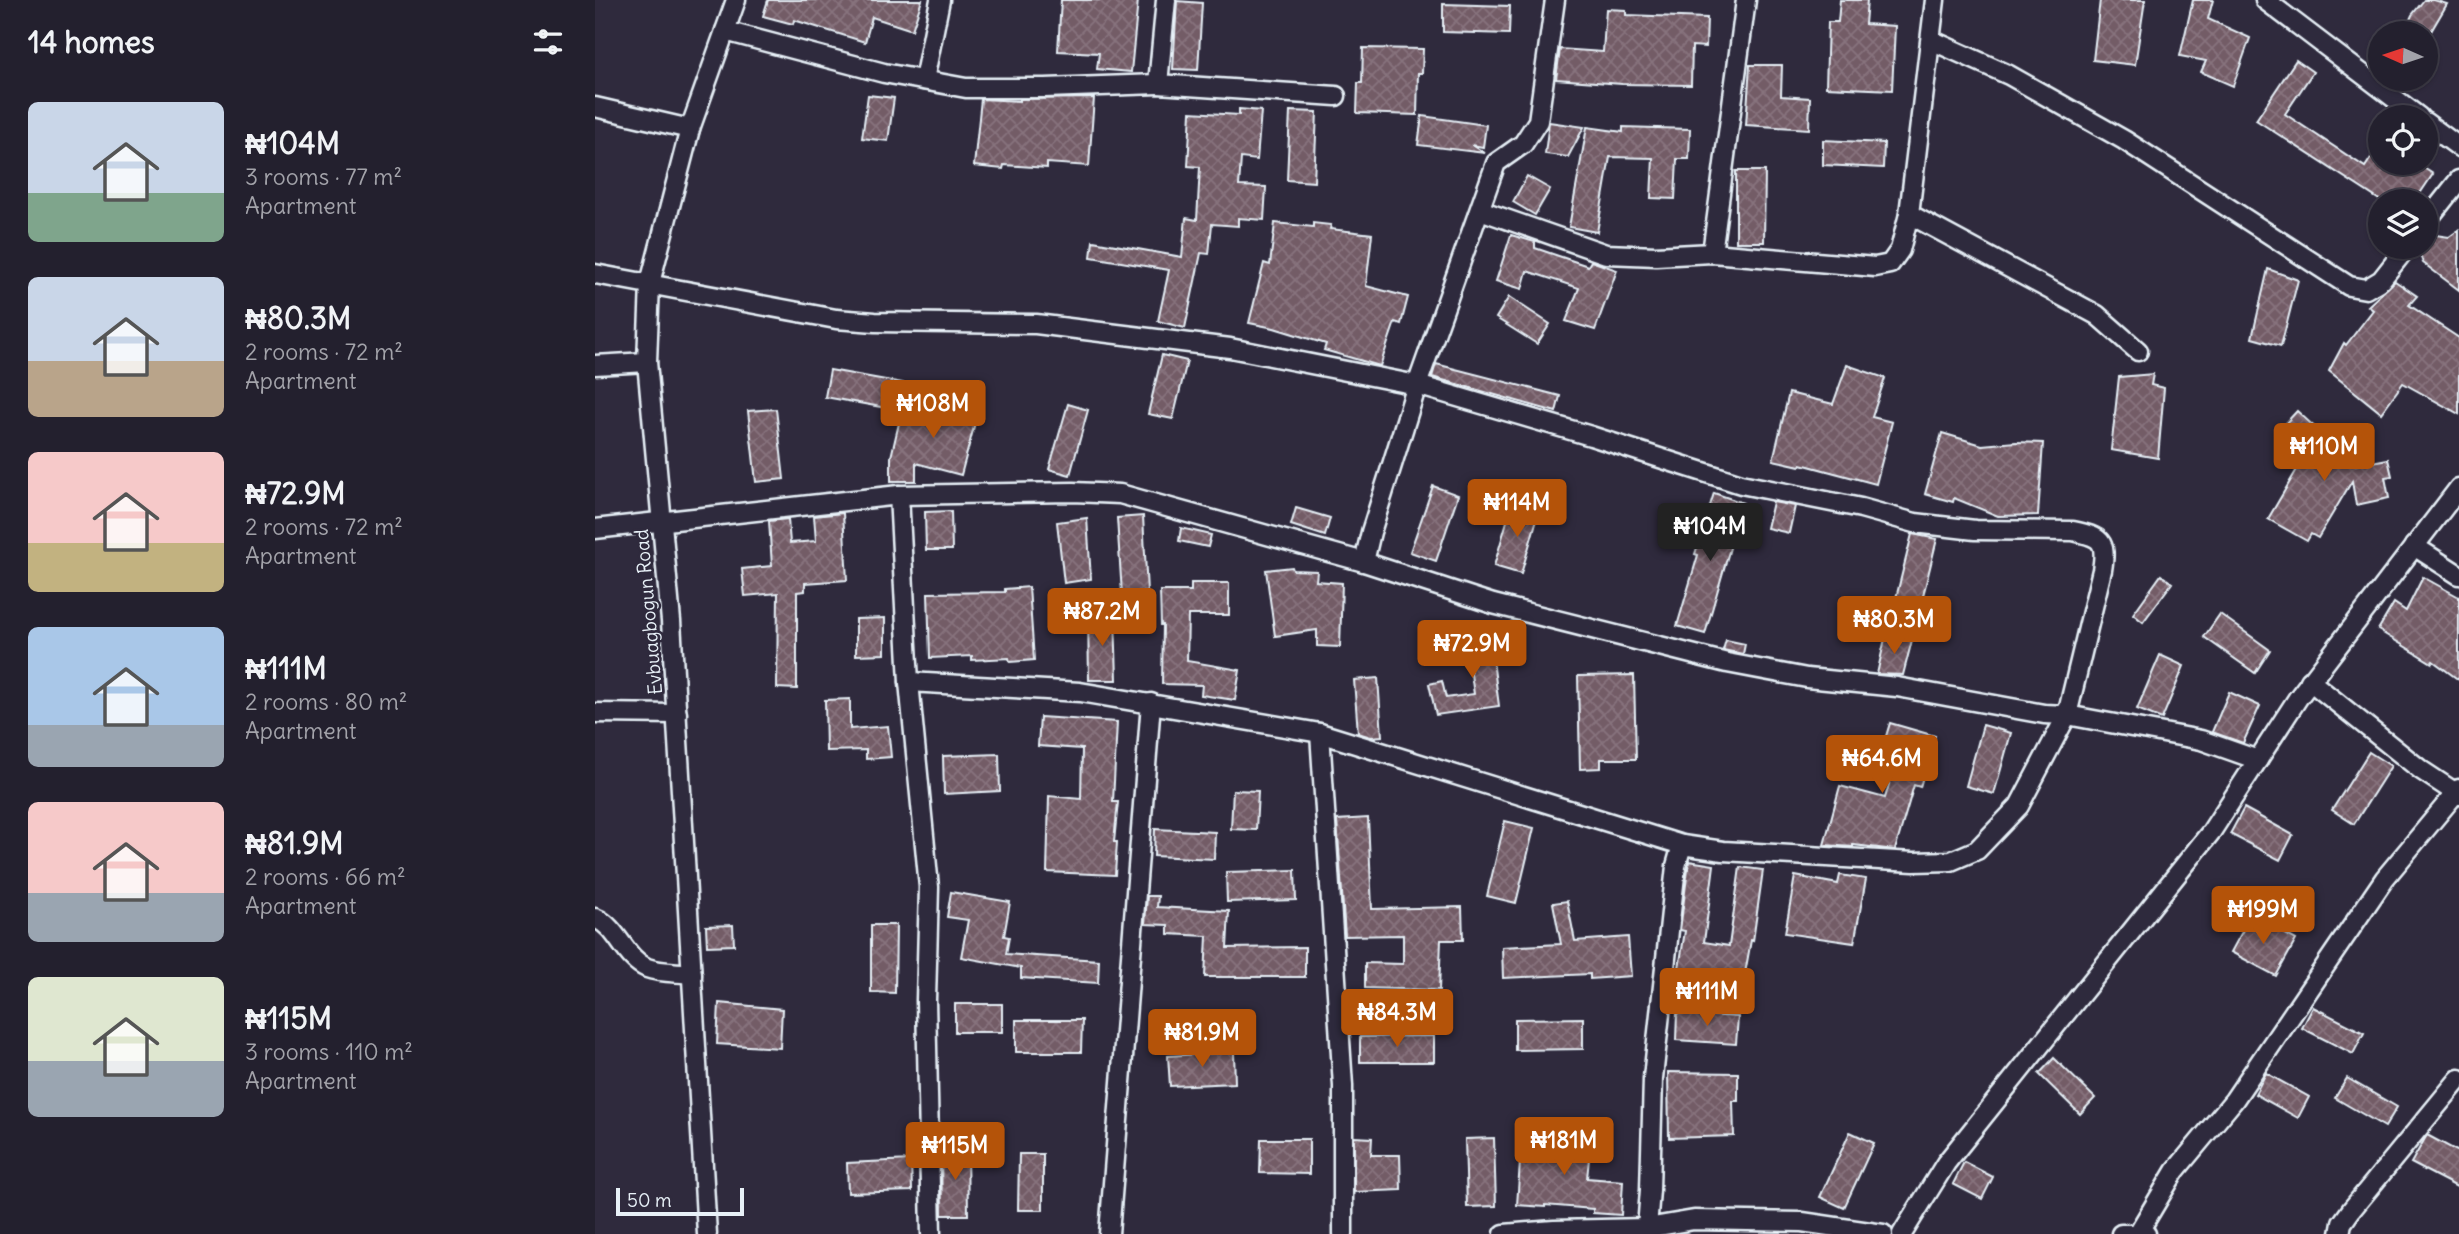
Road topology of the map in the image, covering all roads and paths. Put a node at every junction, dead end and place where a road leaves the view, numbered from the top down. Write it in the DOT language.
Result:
graph roads {
  1 [pos="736,0"];
  2 [pos="940,0"];
  3 [pos="1166,0"];
  4 [pos="1555,0"];
  5 [pos="1746,0"];
  6 [pos="1935,0"];
  7 [pos="2265,0"];
  8 [pos="725,31"];
  9 [pos="1931,40"];
  10 [pos="924,80"];
  11 [pos="1158,84"];
  12 [pos="1336,96"];
  13 [pos="2403,105"];
  14 [pos="595,107"];
  15 [pos="690,129"];
  16 [pos="2438,132"];
  17 [pos="2459,148"];
  18 [pos="2459,180"];
  19 [pos="2438,207"];
  20 [pos="1480,210"];
  21 [pos="1909,214"];
  22 [pos="1712,253"];
  23 [pos="2398,259"];
  24 [pos="595,274"];
  25 [pos="650,284"];
  26 [pos="2138,351"];
  27 [pos="647,362"];
  28 [pos="595,365"];
  29 [pos="1417,386"];
  30 [pos="2459,488"];
  31 [pos="899,495"];
  32 [pos="661,520"];
  33 [pos="595,529"];
  34 [pos="2414,546"];
  35 [pos="1364,562"];
  36 [pos="2459,575"];
  37 [pos="2310,681"];
  38 [pos="909,682"];
  39 [pos="1151,703"];
  40 [pos="595,713"];
  41 [pos="677,714"];
  42 [pos="2067,715"];
  43 [pos="1319,733"];
  44 [pos="2257,760"];
  45 [pos="2458,792"];
  46 [pos="1682,845"];
  47 [pos="595,918"];
  48 [pos="692,974"];
  49 [pos="2459,1079"];
  50 [pos="1647,1228"];
  51 [pos="707,1234"];
  52 [pos="931,1234"];
  53 [pos="1109,1234"];
  54 [pos="1343,1234"];
  55 [pos="1504,1234"];
  56 [pos="1883,1234"];
  57 [pos="1902,1234"];
  58 [pos="2135,1234"];
  59 [pos="2340,1234"];
  1 -- 8 [label="street, Evbuagbogun Road"];
  2 -- 10 [label="street"];
  3 -- 11 [label="street"];
  4 -- 20 [label="street"];
  5 -- 22 [label="street"];
  6 -- 9 [label="street"];
  7 -- 13 [label="street"];
  8 -- 10 [label="street"];
  8 -- 15 [label="street, Evbuagbogun Road"];
  9 -- 21 [label="street"];
  9 -- 23 [label="street"];
  10 -- 11 [label="street"];
  11 -- 12 [label="street"];
  14 -- 15 [label="street"];
  15 -- 25 [label="street, Evbuagbogun Road"];
  16 -- 17 [label="street"];
  18 -- 19 [label="street"];
  20 -- 22 [label="street"];
  20 -- 29 [label="street"];
  21 -- 22 [label="street"];
  21 -- 26 [label="street"];
  24 -- 25 [label="street"];
  25 -- 27 [label="street, Evbuagbogun Road"];
  25 -- 29 [label="street"];
  27 -- 28 [label="street"];
  27 -- 32 [label="street, Evbuagbogun Road"];
  29 -- 35 [label="street"];
  29 -- 42 [label="street"];
  30 -- 34 [label="street"];
  31 -- 32 [label="street"];
  31 -- 35 [label="street"];
  31 -- 38 [label="street"];
  32 -- 33 [label="street"];
  32 -- 41 [label="street, Evbuagbogun Road"];
  34 -- 36 [label="street"];
  34 -- 37 [label="street"];
  35 -- 42 [label="street"];
  37 -- 44 [label="street"];
  37 -- 45 [label="street"];
  38 -- 39 [label="street"];
  38 -- 52 [label="street"];
  39 -- 43 [label="street"];
  39 -- 53 [label="street"];
  40 -- 41 [label="street"];
  41 -- 48 [label="street, Evbuagbogun Road"];
  42 -- 44 [label="street"];
  42 -- 46 [label="street"];
  43 -- 46 [label="street"];
  43 -- 54 [label="street"];
  44 -- 57 [label="street"];
  45 -- 58 [label="street"];
  46 -- 50 [label="street"];
  47 -- 48 [label="street"];
  48 -- 51 [label="street, Evbuagbogun Road"];
  49 -- 59 [label="street"];
  50 -- 55 [label="street"];
  50 -- 56 [label="street"];
}
